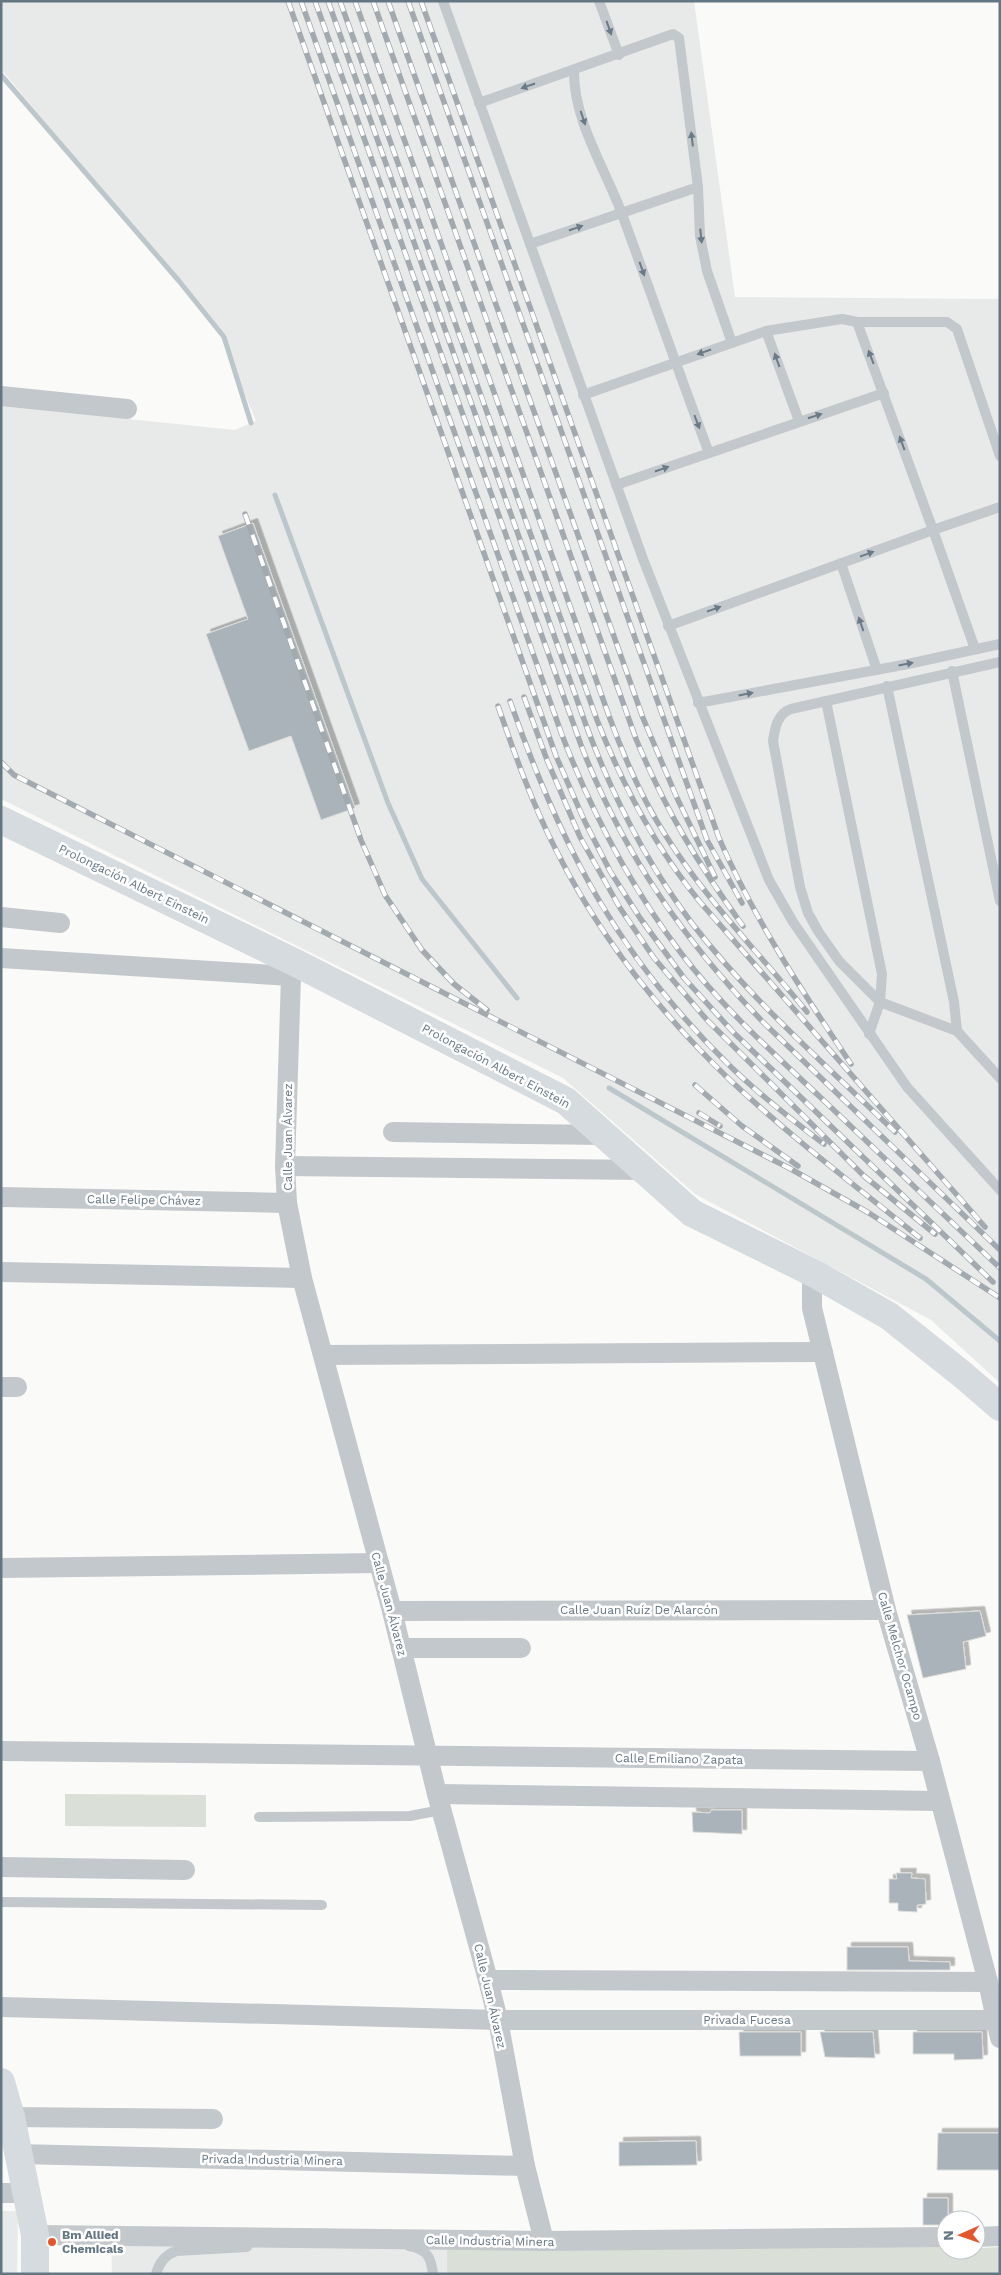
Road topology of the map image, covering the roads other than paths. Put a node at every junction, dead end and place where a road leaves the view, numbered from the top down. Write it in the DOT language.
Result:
graph roads {
  1 [pos="442,1"];
  2 [pos="599,1"];
  3 [pos="619,55"];
  4 [pos="574,70"];
  5 [pos="479,104"];
  6 [pos="698,187"];
  7 [pos="621,212"];
  8 [pos="530,244"];
  9 [pos="857,322"];
  10 [pos="766,331"];
  11 [pos="732,343"];
  12 [pos="675,362"];
  13 [pos="884,393"];
  14 [pos="584,395"];
  15 [pos="1,396"];
  16 [pos="127,410"];
  17 [pos="799,422"];
  18 [pos="709,453"];
  19 [pos="1000,456"];
  20 [pos="616,485"];
  21 [pos="1000,507"];
  22 [pos="933,530"];
  23 [pos="841,564"];
  24 [pos="668,626"];
  25 [pos="1000,644"];
  26 [pos="975,649"];
  27 [pos="1000,662"];
  28 [pos="877,670"];
  29 [pos="952,671"];
  30 [pos="887,686"];
  31 [pos="826,701"];
  32 [pos="698,703"];
  33 [pos="1,820"];
  34 [pos="1000,901"];
  35 [pos="1,917"];
  36 [pos="60,923"];
  37 [pos="1,958"];
  38 [pos="294,969"];
  39 [pos="880,1002"];
  40 [pos="957,1031"];
  41 [pos="869,1034"];
  42 [pos="1000,1078"];
  43 [pos="394,1132"];
  44 [pos="604,1135"];
  45 [pos="285,1166"];
  46 [pos="644,1170"];
  47 [pos="1000,1190"];
  48 [pos="1,1197"];
  49 [pos="288,1203"];
  50 [pos="1,1272"];
  51 [pos="817,1275"];
  52 [pos="302,1278"];
  53 [pos="822,1352"];
  54 [pos="324,1355"];
  55 [pos="1000,1407"];
  56 [pos="379,1563"];
  57 [pos="1,1568"];
  58 [pos="886,1610"];
  59 [pos="392,1611"];
  60 [pos="401,1648"];
  61 [pos="521,1648"];
  62 [pos="1,1750"];
  63 [pos="428,1756"];
  64 [pos="930,1761"];
  65 [pos="940,1801"];
  66 [pos="439,1802"];
  67 [pos="259,1817"];
  68 [pos="1,1867"];
  69 [pos="185,1870"];
  70 [pos="1,1902"];
  71 [pos="322,1905"];
  72 [pos="488,1980"];
  73 [pos="988,1982"];
  74 [pos="1,2007"];
  75 [pos="498,2020"];
  76 [pos="998,2029"];
  77 [pos="1,2082"];
  78 [pos="11,2117"];
  79 [pos="213,2119"];
  80 [pos="18,2154"];
  81 [pos="525,2166"];
  82 [pos="14,2193"];
  83 [pos="35,2235"];
  84 [pos="1000,2236"];
  85 [pos="936,2237"];
  86 [pos="986,2237"];
  87 [pos="544,2241"];
  88 [pos="35,2274"];
  89 [pos="50,2274"];
  90 [pos="156,2274"];
  91 [pos="433,2274"];
  1 -- 5 [label="lane"];
  2 -- 3 [label="lane, one-way"];
  3 -- 4 [label="lane"];
  6 -- 3 [label="lane, one-way"];
  4 -- 5 [label="lane, one-way"];
  4 -- 7 [label="lane, one-way"];
  5 -- 8 [label="lane"];
  6 -- 7 [label="lane"];
  6 -- 11 [label="lane, one-way"];
  8 -- 7 [label="lane, one-way"];
  7 -- 12 [label="lane, one-way"];
  8 -- 14 [label="lane"];
  9 -- 10 [label="lane"];
  13 -- 9 [label="lane, one-way"];
  9 -- 19 [label="lane"];
  10 -- 11 [label="lane"];
  17 -- 10 [label="lane, one-way"];
  11 -- 12 [label="lane, one-way"];
  12 -- 14 [label="lane"];
  12 -- 18 [label="lane, one-way"];
  17 -- 13 [label="lane, one-way"];
  22 -- 13 [label="lane, one-way"];
  14 -- 20 [label="lane"];
  15 -- 16 [label="street"];
  17 -- 18 [label="lane"];
  20 -- 18 [label="lane, one-way"];
  20 -- 24 [label="lane"];
  21 -- 22 [label="lane"];
  23 -- 22 [label="lane, one-way"];
  22 -- 26 [label="lane"];
  24 -- 23 [label="lane, one-way"];
  28 -- 23 [label="lane, one-way"];
  24 -- 32 [label="lane"];
  25 -- 26 [label="lane"];
  28 -- 26 [label="lane, one-way"];
  27 -- 29 [label="lane"];
  32 -- 28 [label="lane, one-way"];
  29 -- 30 [label="lane"];
  29 -- 34 [label="lane"];
  30 -- 31 [label="lane"];
  30 -- 40 [label="lane"];
  31 -- 39 [label="lane"];
  31 -- 39 [label="lane"];
  32 -- 41 [label="lane"];
  33 -- 38 [label="main road, Prolongación Albert Einstein"];
  35 -- 36 [label="street"];
  37 -- 38 [label="street"];
  38 -- 44 [label="main road, Prolongación Albert Einstein"];
  38 -- 45 [label="street, Calle Juan Álvarez"];
  39 -- 40 [label="lane"];
  39 -- 41 [label="lane"];
  40 -- 42 [label="lane"];
  41 -- 47 [label="lane"];
  43 -- 44 [label="street"];
  44 -- 46 [label="main road, Prolongación Albert Einstein"];
  45 -- 46 [label="street"];
  45 -- 49 [label="street, Calle Juan Álvarez"];
  46 -- 51 [label="main road, Prolongación Albert Einstein"];
  48 -- 49 [label="street, Calle Felipe Chávez"];
  49 -- 52 [label="street, Calle Juan Álvarez"];
  50 -- 52 [label="street"];
  51 -- 53 [label="street, Calle Melchor Ocampo"];
  51 -- 55 [label="main road, Prolongación Albert Einstein"];
  52 -- 54 [label="street, Calle Juan Álvarez"];
  53 -- 54 [label="street"];
  53 -- 58 [label="street, Calle Melchor Ocampo"];
  54 -- 56 [label="street, Calle Juan Álvarez"];
  56 -- 57 [label="street"];
  56 -- 59 [label="street, Calle Juan Álvarez"];
  58 -- 59 [label="street, Calle Juan Ruíz De Alarcón"];
  58 -- 64 [label="street, Calle Melchor Ocampo"];
  59 -- 60 [label="street, Calle Juan Álvarez"];
  60 -- 61 [label="street"];
  60 -- 63 [label="street, Calle Juan Álvarez"];
  62 -- 63 [label="street, Calle Emiliano Zapata"];
  63 -- 64 [label="street, Calle Emiliano Zapata"];
  63 -- 66 [label="street, Calle Juan Álvarez"];
  64 -- 65 [label="street, Calle Melchor Ocampo"];
  65 -- 66 [label="street"];
  65 -- 73 [label="street, Calle Melchor Ocampo"];
  66 -- 67 [label="lane"];
  66 -- 72 [label="street, Calle Juan Álvarez"];
  68 -- 69 [label="street"];
  70 -- 71 [label="lane"];
  72 -- 73 [label="street"];
  72 -- 75 [label="street, Calle Juan Álvarez"];
  73 -- 76 [label="street, Calle Melchor Ocampo"];
  74 -- 75 [label="street, Privada Fucesa"];
  75 -- 76 [label="street, Privada Fucesa"];
  75 -- 81 [label="street, Calle Juan Álvarez"];
  77 -- 78 [label="main road"];
  78 -- 79 [label="street"];
  78 -- 80 [label="main road"];
  80 -- 81 [label="street, Privada Industria Minera"];
  80 -- 82 [label="main road"];
  81 -- 87 [label="street, Calle Juan Álvarez"];
  82 -- 83 [label="main road"];
  83 -- 87 [label="street, Calle Industria Minera"];
  83 -- 88 [label="main road"];
  83 -- 89 [label="main road"];
  84 -- 86 [label="street"];
  85 -- 87 [label="street, Calle Industria Minera"];
  90 -- 91 [label="lane"];
}
